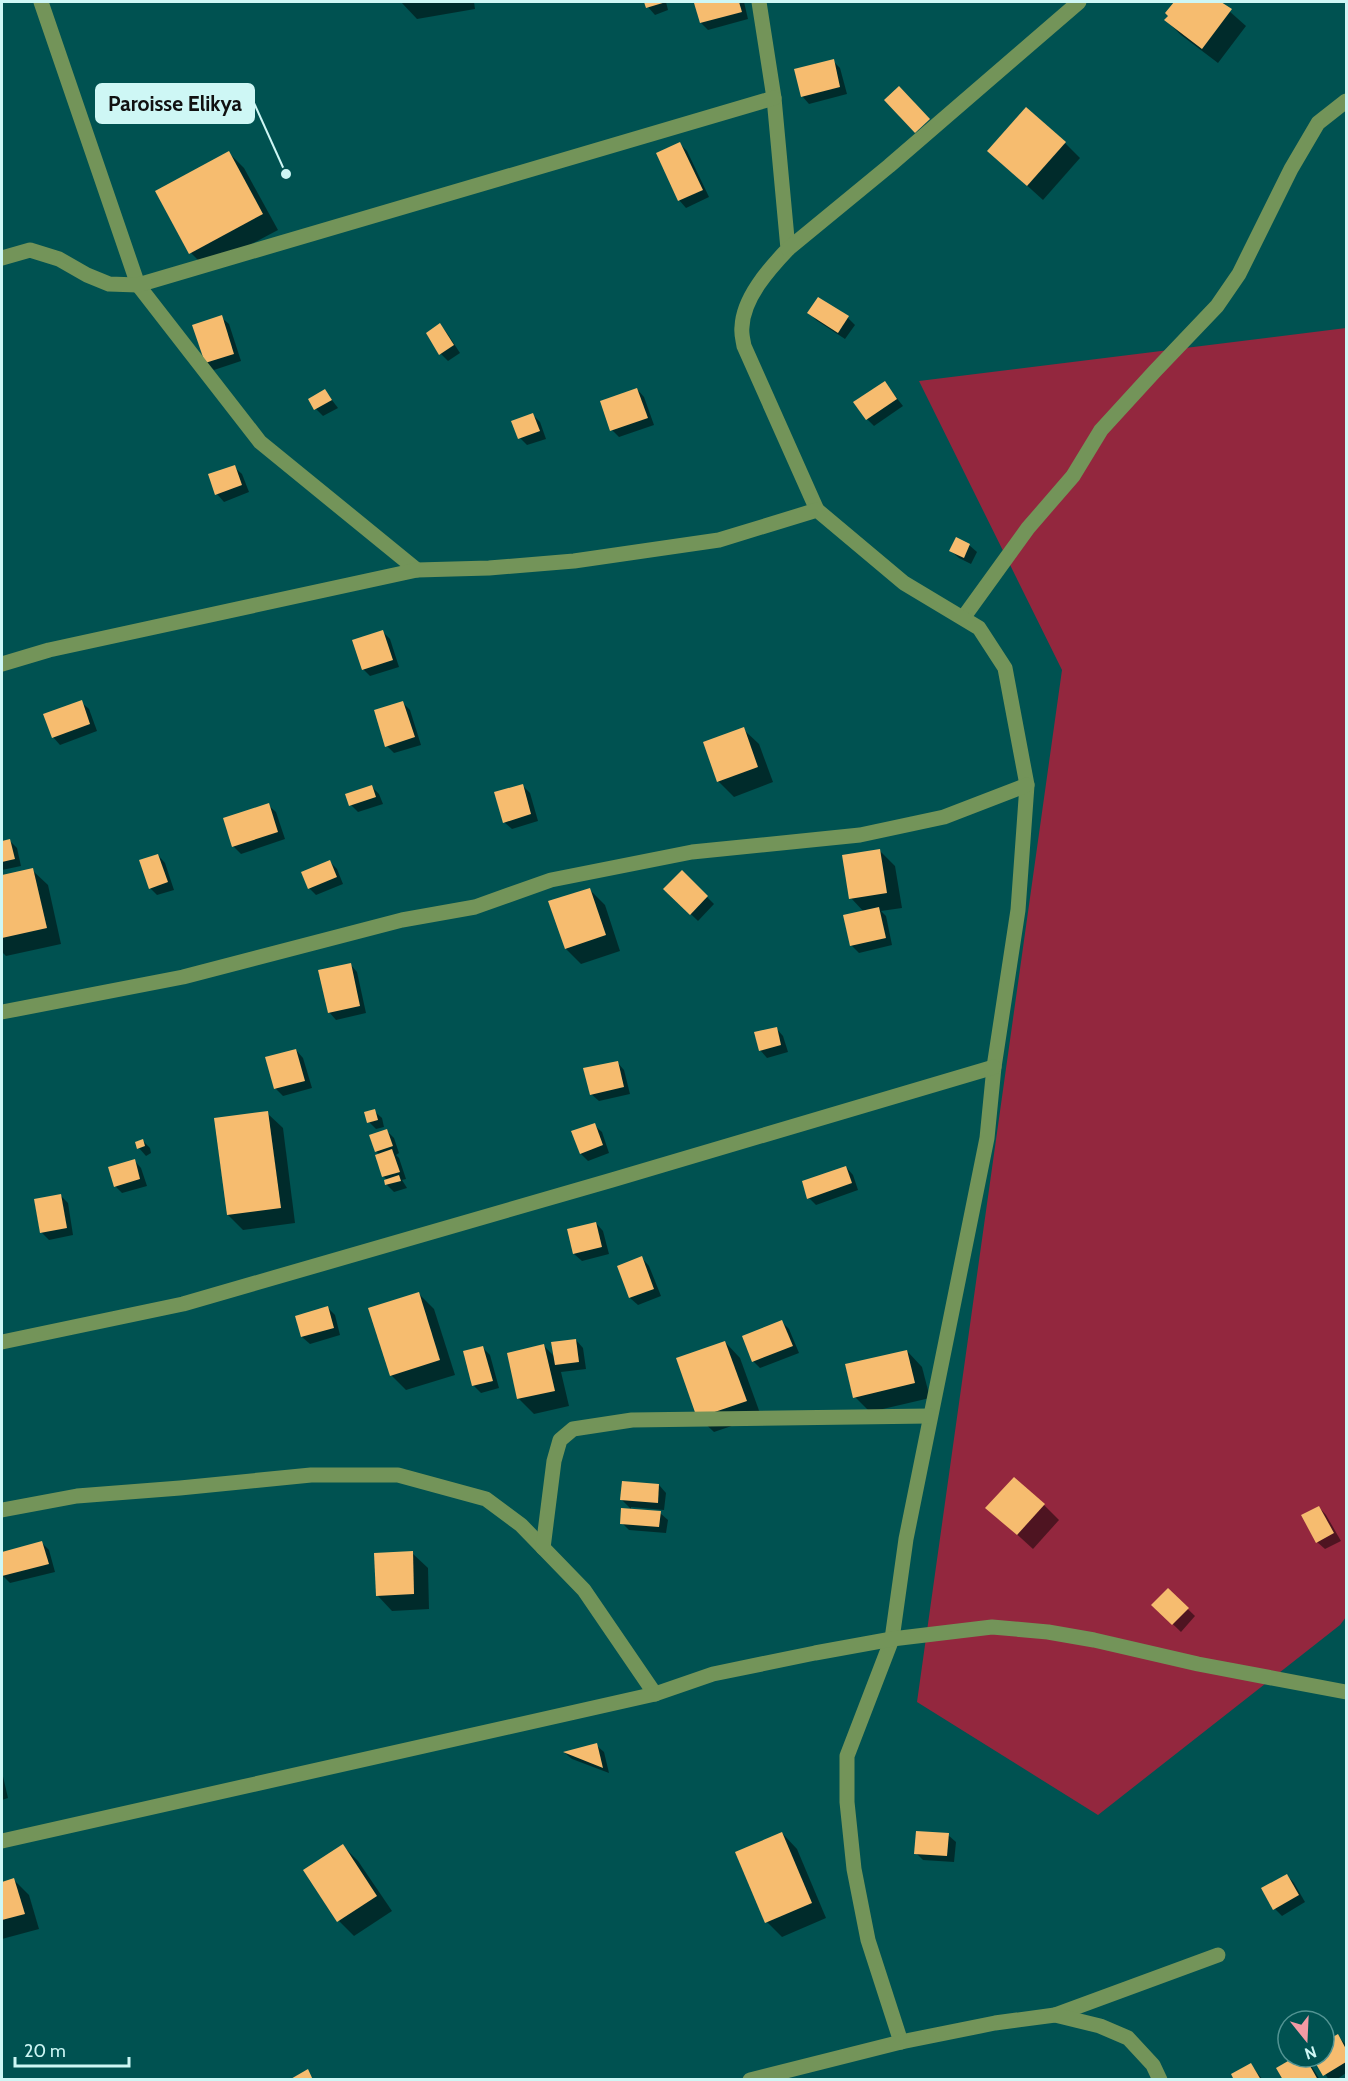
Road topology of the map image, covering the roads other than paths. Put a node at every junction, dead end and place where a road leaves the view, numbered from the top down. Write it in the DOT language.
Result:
graph roads {
  1 [pos="41,2"];
  2 [pos="759,2"];
  3 [pos="1079,2"];
  4 [pos="774,98"];
  5 [pos="1347,101"];
  6 [pos="788,249"];
  7 [pos="2,258"];
  8 [pos="138,285"];
  9 [pos="817,510"];
  10 [pos="417,570"];
  11 [pos="963,618"];
  12 [pos="2,664"];
  13 [pos="1027,785"];
  14 [pos="2,1012"];
  15 [pos="994,1067"];
  16 [pos="2,1342"];
  17 [pos="930,1416"];
  18 [pos="2,1510"];
  19 [pos="543,1548"];
  20 [pos="892,1639"];
  21 [pos="1347,1692"];
  22 [pos="655,1694"];
  23 [pos="2,1841"];
  24 [pos="1218,1955"];
  25 [pos="1055,2015"];
  26 [pos="901,2042"];
  27 [pos="750,2079"];
  28 [pos="1160,2079"];
  1 -- 8 [label="street"];
  2 -- 4 [label="street"];
  3 -- 6 [label="street"];
  4 -- 6 [label="street"];
  4 -- 8 [label="street"];
  5 -- 11 [label="street"];
  6 -- 9 [label="street"];
  7 -- 8 [label="street"];
  8 -- 10 [label="street"];
  9 -- 10 [label="street"];
  9 -- 11 [label="street"];
  10 -- 12 [label="street"];
  11 -- 13 [label="street"];
  13 -- 14 [label="street"];
  13 -- 15 [label="street"];
  15 -- 16 [label="street"];
  15 -- 17 [label="street"];
  17 -- 19 [label="street"];
  17 -- 20 [label="street"];
  18 -- 19 [label="street"];
  19 -- 22 [label="street"];
  20 -- 21 [label="street"];
  20 -- 22 [label="street"];
  20 -- 26 [label="street"];
  22 -- 23 [label="street"];
  24 -- 25 [label="street"];
  25 -- 26 [label="street"];
  25 -- 28 [label="street"];
  26 -- 27 [label="street"];
}
